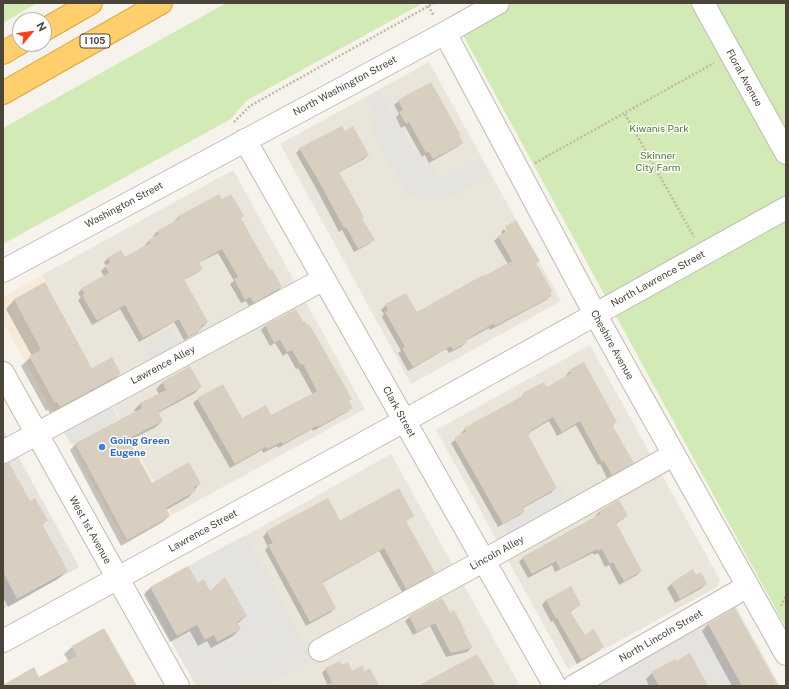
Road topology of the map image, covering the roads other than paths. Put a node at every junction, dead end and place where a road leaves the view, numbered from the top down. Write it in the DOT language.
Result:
graph roads {
  1 [pos="90,3"];
  2 [pos="161,3"];
  3 [pos="498,3"];
  4 [pos="703,3"];
  5 [pos="52,25"];
  6 [pos="445,33"];
  7 [pos="12,48"];
  8 [pos="3,53"];
  9 [pos="3,93"];
  10 [pos="239,132"];
  11 [pos="786,153"];
  12 [pos="786,208"];
  13 [pos="3,271"];
  14 [pos="324,279"];
  15 [pos="595,314"];
  16 [pos="3,373"];
  17 [pos="404,421"];
  18 [pos="37,433"];
  19 [pos="3,452"];
  20 [pos="673,455"];
  21 [pos="483,561"];
  22 [pos="117,578"];
  23 [pos="748,586"];
  24 [pos="3,641"];
  25 [pos="320,650"];
  26 [pos="786,654"];
  27 [pos="554,685"];
  28 [pos="178,686"];
  29 [pos="574,686"];
  1 -- 5 [label="highway"];
  2 -- 9 [label="highway, I 105"];
  3 -- 6 [label="street, North Washington Street"];
  4 -- 11 [label="street, Floral Avenue"];
  6 -- 10 [label="street, North Washington Street"];
  6 -- 15 [label="street, Cheshire Avenue"];
  7 -- 8 [label="highway"];
  10 -- 13 [label="street, Washington Street"];
  10 -- 14 [label="street, Clark Street"];
  12 -- 15 [label="street, North Lawrence Street"];
  14 -- 17 [label="street, Clark Street"];
  14 -- 18 [label="street, Lawrence Alley"];
  15 -- 17 [label="street, North Lawrence Street"];
  15 -- 20 [label="street, Cheshire Avenue"];
  16 -- 18 [label="street, West 1st Avenue"];
  17 -- 21 [label="street, Clark Street"];
  17 -- 22 [label="street, Lawrence Street"];
  18 -- 19 [label="street, Lawrence Alley"];
  18 -- 22 [label="street, West 1st Avenue"];
  20 -- 21 [label="street, Lincoln Alley"];
  20 -- 23 [label="street, Cheshire Avenue"];
  21 -- 25 [label="street, Lincoln Alley"];
  21 -- 27 [label="street, Clark Street"];
  22 -- 24 [label="street, Lawrence Street"];
  22 -- 28 [label="street, West 1st Avenue"];
  23 -- 26 [label="street, Cheshire Avenue"];
  23 -- 29 [label="street, North Lincoln Street"];
}
